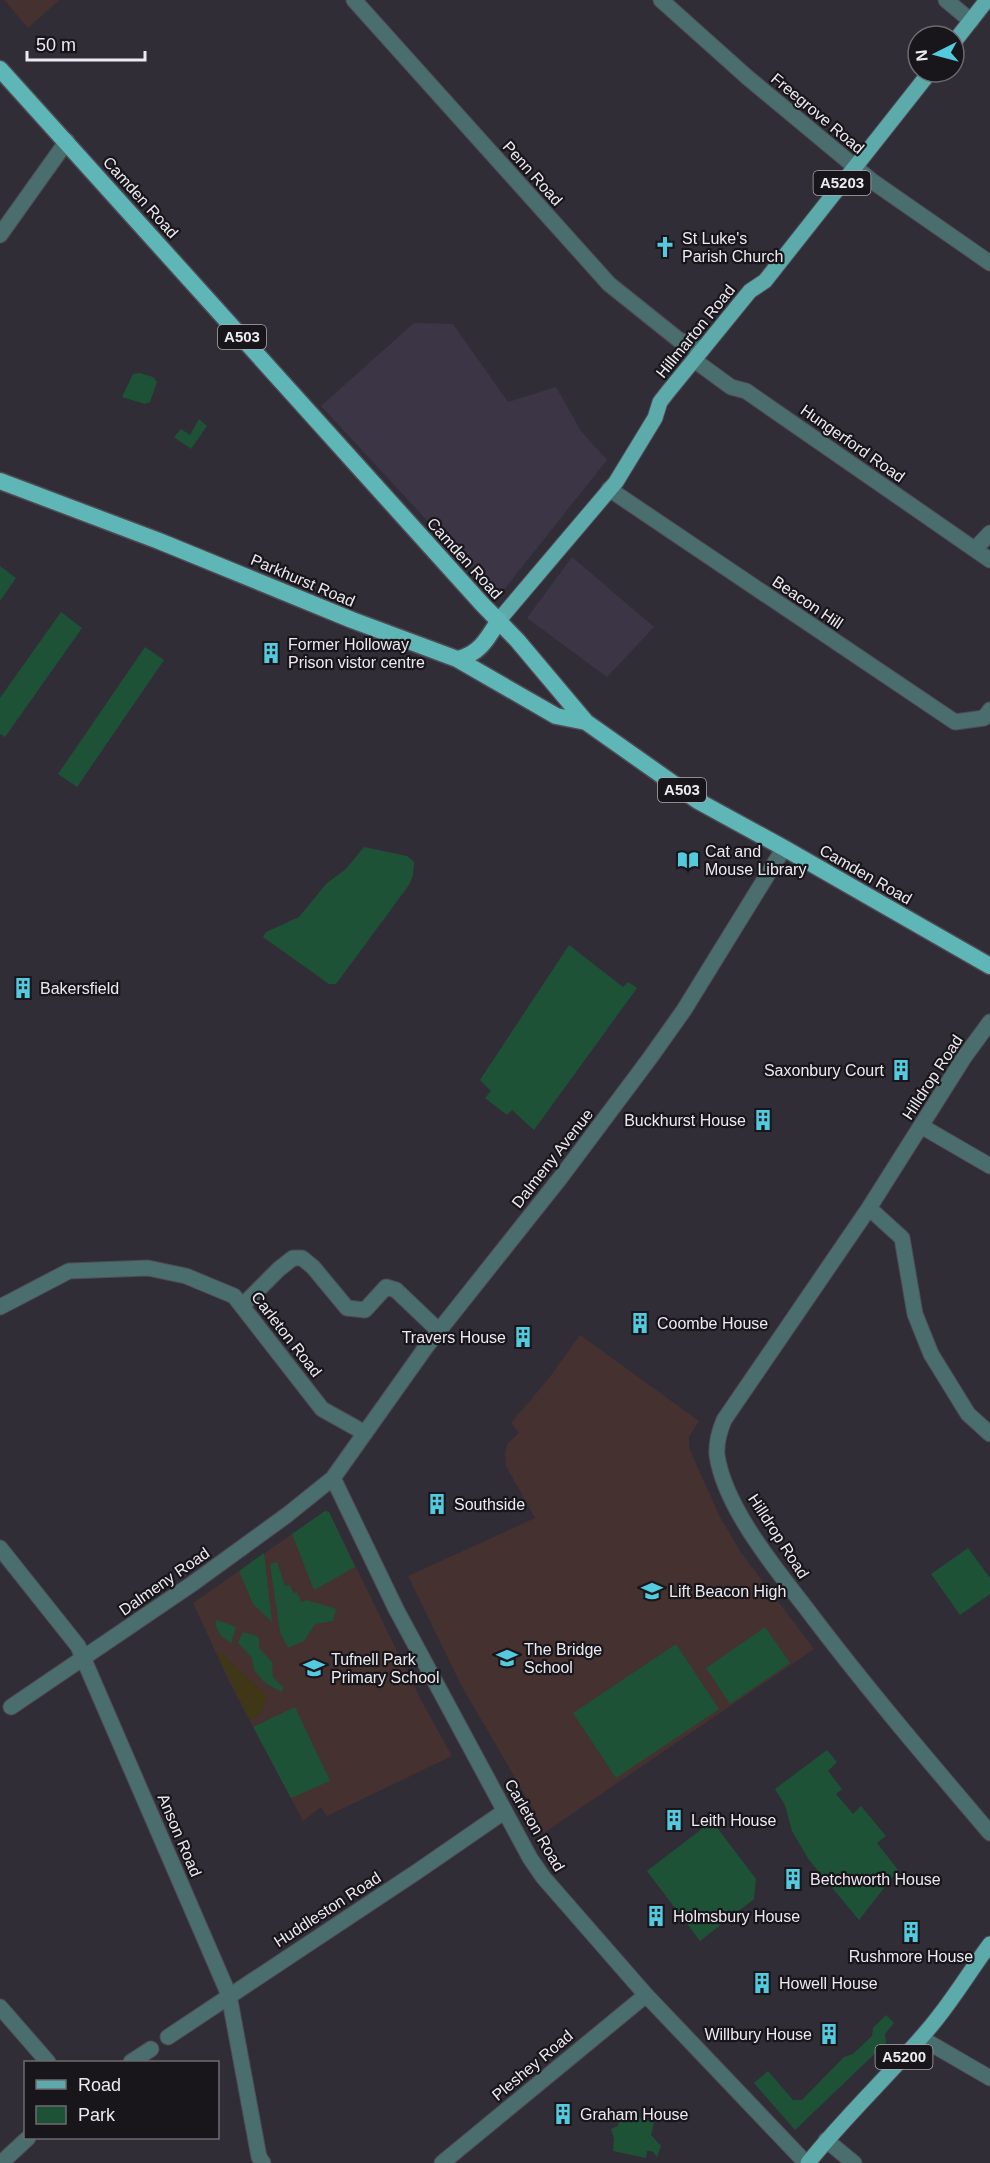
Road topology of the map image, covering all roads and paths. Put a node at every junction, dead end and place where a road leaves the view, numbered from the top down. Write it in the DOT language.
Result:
graph roads {
  1 [pos="354,0"];
  2 [pos="661,0"];
  3 [pos="946,0"];
  4 [pos="987,0"];
  5 [pos="971,21"];
  6 [pos="966,27"];
  7 [pos="0,69"];
  8 [pos="921,84"];
  9 [pos="67,141"];
  10 [pos="855,167"];
  11 [pos="0,235"];
  12 [pos="990,263"];
  13 [pos="698,354"];
  14 [pos="0,481"];
  15 [pos="609,489"];
  16 [pos="990,533"];
  17 [pos="975,549"];
  18 [pos="990,560"];
  19 [pos="499,620"];
  20 [pos="457,659"];
  21 [pos="990,710"];
  22 [pos="586,722"];
  23 [pos="784,848"];
  24 [pos="990,966"];
  25 [pos="990,1023"];
  26 [pos="921,1126"];
  27 [pos="990,1166"];
  28 [pos="869,1208"];
  29 [pos="242,1306"];
  30 [pos="0,1307"];
  31 [pos="439,1331"];
  32 [pos="365,1433"];
  33 [pos="990,1434"];
  34 [pos="333,1478"];
  35 [pos="0,1548"];
  36 [pos="83,1658"];
  37 [pos="11,1707"];
  38 [pos="505,1811"];
  39 [pos="990,1833"];
  40 [pos="990,1944"];
  41 [pos="229,1995"];
  42 [pos="645,1995"];
  43 [pos="0,2007"];
  44 [pos="168,2037"];
  45 [pos="921,2038"];
  46 [pos="151,2049"];
  47 [pos="47,2061"];
  48 [pos="133,2061"];
  49 [pos="990,2078"];
  50 [pos="27,2139"];
  51 [pos="826,2140"];
  52 [pos="1,2163"];
  53 [pos="263,2163"];
  54 [pos="442,2163"];
  55 [pos="807,2163"];
  56 [pos="854,2163"];
  1 -- 13 [label="street, Penn Road"];
  2 -- 10 [label="street, Freegrove Road"];
  3 -- 5 [label="street"];
  4 -- 5 [label="main road"];
  5 -- 6 [label="main road"];
  7 -- 9 [label="highway, Camden Road / A503"];
  8 -- 10 [label="main road, Hillmarton Road / A5203"];
  9 -- 11 [label="street"];
  9 -- 19 [label="highway, Camden Road / A503"];
  10 -- 12 [label="street, Freegrove Road"];
  10 -- 13 [label="main road, Hillmarton Road / A5203"];
  13 -- 15 [label="main road, Hillmarton Road / A5203"];
  13 -- 17 [label="street, Hungerford Road"];
  14 -- 20 [label="highway, Parkhurst Road / A503"];
  15 -- 19 [label="main road, Hillmarton Road / A5203"];
  15 -- 21 [label="street, Beacon Hill"];
  16 -- 17 [label="street"];
  17 -- 18 [label="street, Hungerford Road"];
  19 -- 20 [label="highway"];
  19 -- 22 [label="highway, Camden Road / A503"];
  20 -- 22 [label="highway, Parkhurst Road / A503"];
  22 -- 23 [label="highway, Camden Road / A503"];
  23 -- 24 [label="highway, Camden Road / A503"];
  23 -- 31 [label="street, Dalmeny Avenue"];
  25 -- 26 [label="street, Hilldrop Road"];
  26 -- 27 [label="street"];
  26 -- 28 [label="street, Hilldrop Road"];
  28 -- 33 [label="street"];
  28 -- 39 [label="street, Hilldrop Road"];
  29 -- 30 [label="street, Carleton Road"];
  29 -- 31 [label="street"];
  29 -- 32 [label="street, Carleton Road"];
  31 -- 32 [label="street, Dalmeny Avenue"];
  32 -- 34 [label="street, Dalmeny Avenue"];
  34 -- 36 [label="street, Dalmeny Road"];
  34 -- 38 [label="street, Carleton Road"];
  35 -- 36 [label="street, Anson Road"];
  36 -- 37 [label="street, Dalmeny Road"];
  36 -- 41 [label="street, Anson Road"];
  38 -- 41 [label="street, Huddleston Road"];
  38 -- 42 [label="street, Carleton Road"];
  40 -- 45 [label="main road, A5200"];
  41 -- 44 [label="street, Huddleston Road"];
  41 -- 53 [label="street, Anson Road"];
  42 -- 54 [label="street, Pleshey Road"];
  42 -- 55 [label="street, Carleton Road"];
  43 -- 47 [label="street"];
  45 -- 49 [label="street"];
  45 -- 51 [label="main road, A5200"];
  46 -- 48 [label="street"];
  50 -- 52 [label="street"];
  51 -- 55 [label="main road, A5200"];
  51 -- 56 [label="street"];
}
